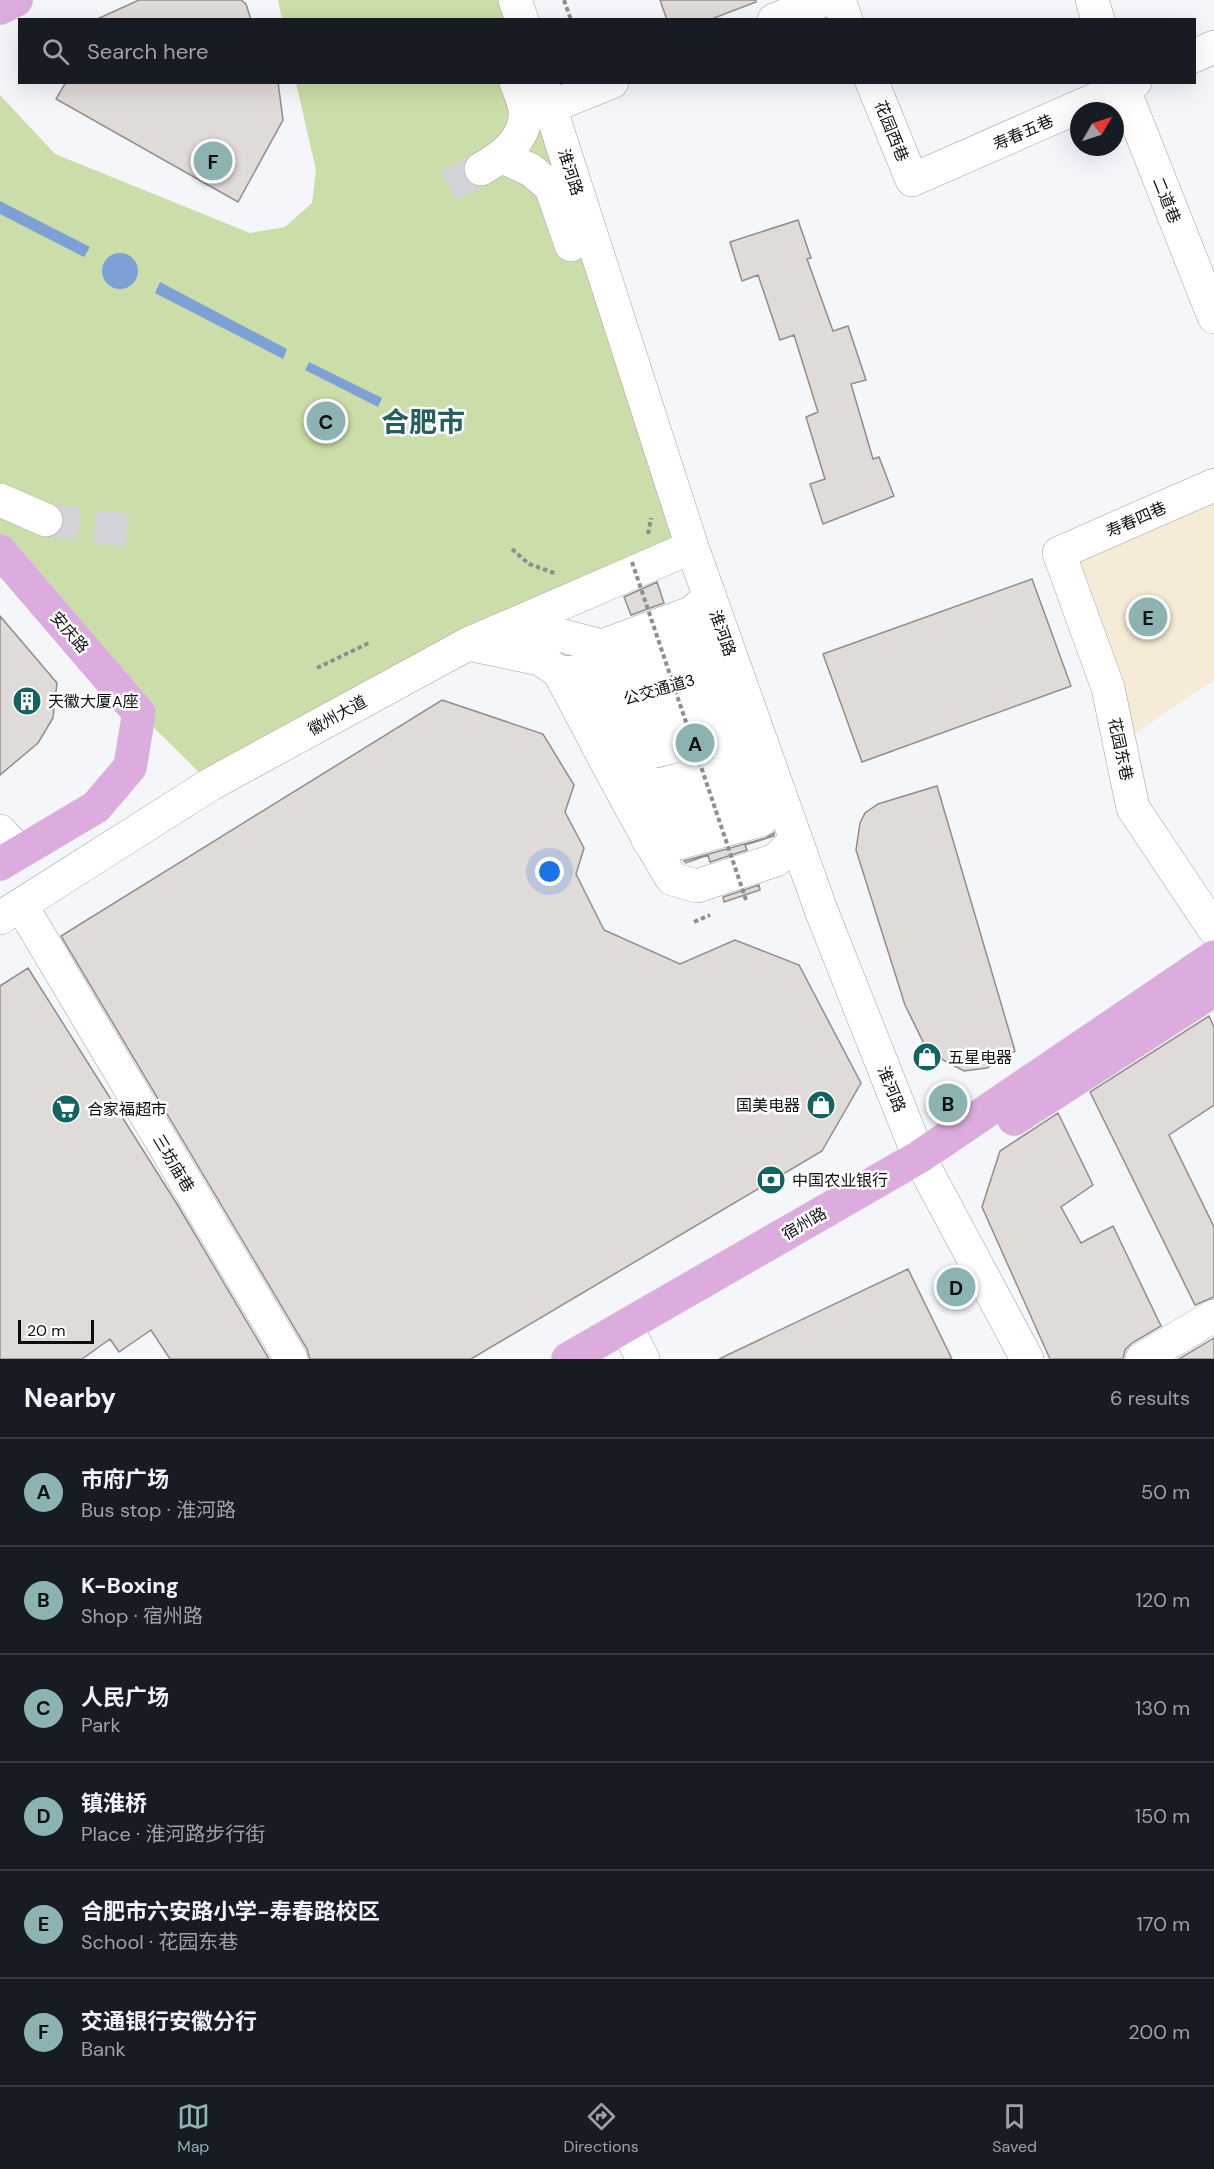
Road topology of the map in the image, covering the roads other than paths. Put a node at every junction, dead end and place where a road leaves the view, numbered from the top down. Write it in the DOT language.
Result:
graph roads {
  1 [pos="16,0"];
  2 [pos="509,0"];
  3 [pos="515,0"];
  4 [pos="824,0"];
  5 [pos="838,0"];
  6 [pos="1092,0"];
  7 [pos="0,8"];
  8 [pos="513,18"];
  9 [pos="521,18"];
  10 [pos="779,18"];
  11 [pos="845,18"];
  12 [pos="1097,18"];
  13 [pos="1214,47"];
  14 [pos="1196,55"];
  15 [pos="517,84"];
  16 [pos="602,84"];
  17 [pos="873,84"];
  18 [pos="1126,84"];
  19 [pos="546,95"];
  20 [pos="912,180"];
  21 [pos="598,255"];
  22 [pos="1214,317"];
  23 [pos="1214,485"];
  24 [pos="0,501"];
  25 [pos="46,520"];
  26 [pos="692,547"];
  27 [pos="0,551"];
  28 [pos="1059,554"];
  29 [pos="718,619"];
  30 [pos="516,624"];
  31 [pos="468,644"];
  32 [pos="738,676"];
  33 [pos="572,696"];
  34 [pos="749,708"];
  35 [pos="599,748"];
  36 [pos="765,752"];
  37 [pos="615,778"];
  38 [pos="781,798"];
  39 [pos="634,808"];
  40 [pos="648,840"];
  41 [pos="796,840"];
  42 [pos="6,849"];
  43 [pos="10,911"];
  44 [pos="1214,929"];
  45 [pos="1214,957"];
  46 [pos="1214,990"];
  47 [pos="924,1165"];
  48 [pos="1214,1316"];
  49 [pos="630,1348"];
  50 [pos="291,1359"];
  51 [pos="568,1359"];
  52 [pos="1027,1359"];
  53 [pos="1142,1359"];
  1 -- 7 [label="main road"];
  2 -- 8 [label="street"];
  3 -- 9 [label="street"];
  4 -- 10 [label="street"];
  5 -- 11 [label="street"];
  6 -- 12 [label="street"];
  13 -- 14 [label="street"];
  15 -- 21 [label="street"];
  16 -- 19 [label="street"];
  17 -- 20 [label="street, 花园西巷"];
  18 -- 20 [label="street, 寿春五巷"];
  18 -- 22 [label="street, 二道巷"];
  19 -- 21 [label="street, 淮河路"];
  21 -- 26 [label="street, 淮河路"];
  23 -- 28 [label="street, 寿春四巷"];
  24 -- 25 [label="street"];
  26 -- 29 [label="street, 淮河路"];
  26 -- 30 [label="street, 徽州大道"];
  27 -- 42 [label="main road, 安庆路"];
  28 -- 44 [label="street, 花园东巷"];
  29 -- 30 [label="street"];
  29 -- 32 [label="street, 淮河路"];
  29 -- 33 [label="street"];
  30 -- 31 [label="street, 徽州大道"];
  31 -- 33 [label="street"];
  31 -- 43 [label="street, 徽州大道"];
  32 -- 33 [label="street"];
  32 -- 34 [label="street, 淮河路"];
  33 -- 35 [label="street"];
  34 -- 35 [label="street"];
  34 -- 36 [label="street, 淮河路"];
  35 -- 37 [label="street"];
  36 -- 37 [label="street"];
  36 -- 38 [label="street, 淮河路"];
  36 -- 39 [label="street"];
  37 -- 39 [label="street"];
  38 -- 40 [label="street"];
  38 -- 41 [label="street, 淮河路"];
  39 -- 40 [label="street"];
  40 -- 41 [label="street"];
  41 -- 47 [label="street, 淮河路"];
  43 -- 50 [label="street, 三坊庙巷"];
  45 -- 47 [label="main road, 宿州路"];
  46 -- 47 [label="main road, 宿州路"];
  47 -- 49 [label="main road, 宿州路"];
  47 -- 52 [label="street, 淮河路"];
  48 -- 53 [label="street"];
  49 -- 51 [label="main road, 宿州路"];
}
